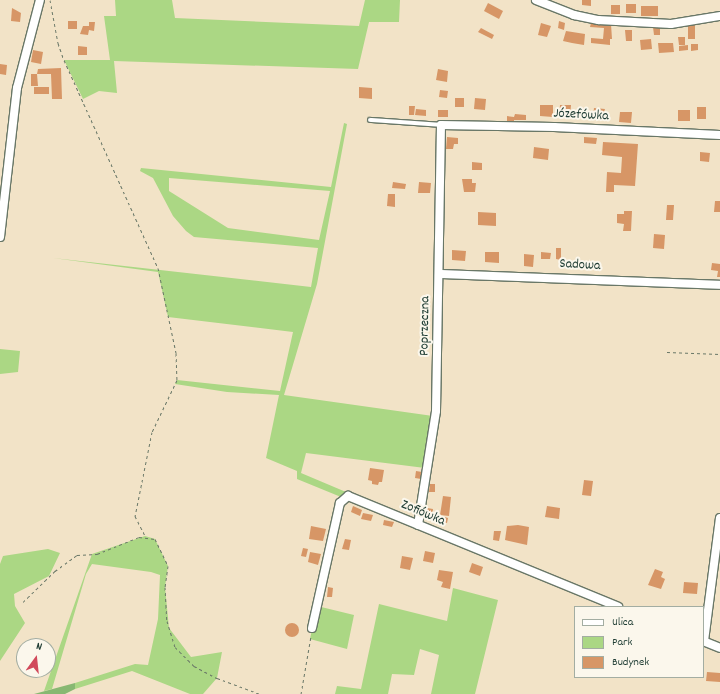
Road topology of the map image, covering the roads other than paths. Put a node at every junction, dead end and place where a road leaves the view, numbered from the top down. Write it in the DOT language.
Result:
graph roads {
  1 [pos="40,0"];
  2 [pos="536,0"];
  3 [pos="720,16"];
  4 [pos="370,120"];
  5 [pos="441,125"];
  6 [pos="720,135"];
  7 [pos="0,236"];
  8 [pos="439,274"];
  9 [pos="720,285"];
  10 [pos="720,518"];
  11 [pos="418,526"];
  12 [pos="616,606"];
  13 [pos="312,628"];
  14 [pos="704,634"];
  15 [pos="704,641"];
  16 [pos="720,648"];
  1 -- 7 [label="street"];
  2 -- 3 [label="street"];
  4 -- 5 [label="lane"];
  5 -- 6 [label="street, Józefówka"];
  5 -- 8 [label="street, Poprzeczna"];
  8 -- 9 [label="street, Sadowa"];
  8 -- 11 [label="street, Poprzeczna"];
  10 -- 14 [label="street"];
  11 -- 12 [label="street, Zofiówka"];
  11 -- 13 [label="street, Zofiówka"];
  15 -- 16 [label="street"];
}
